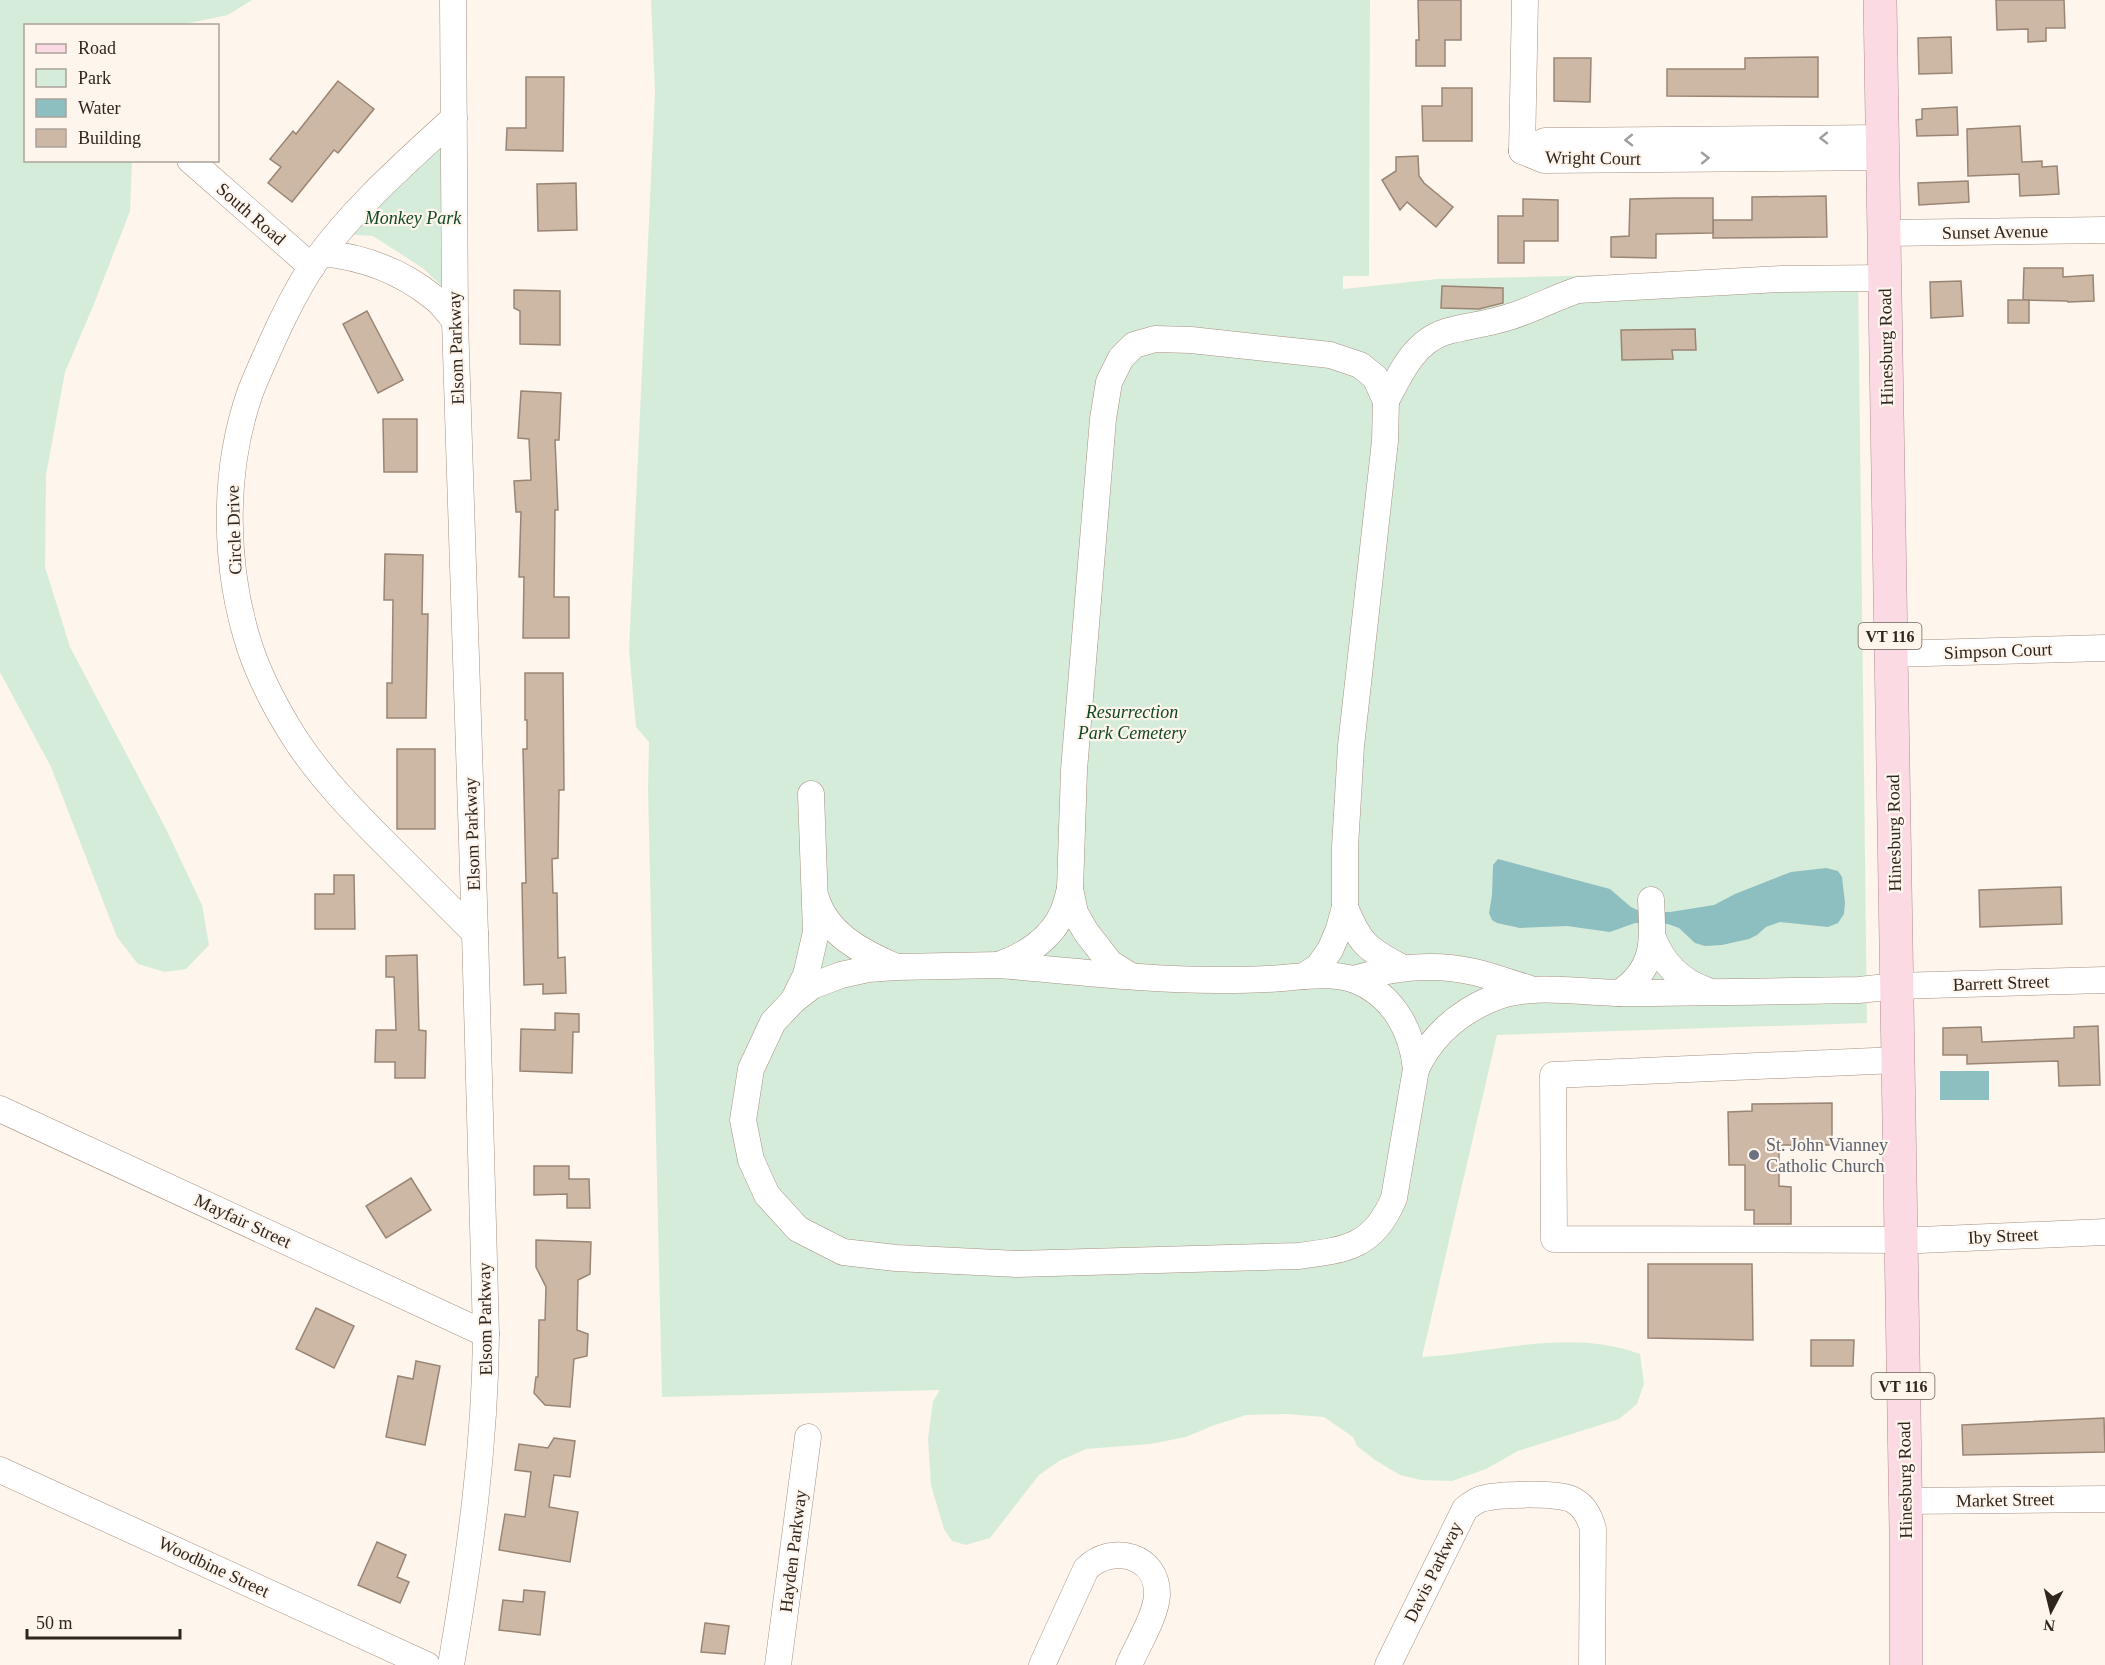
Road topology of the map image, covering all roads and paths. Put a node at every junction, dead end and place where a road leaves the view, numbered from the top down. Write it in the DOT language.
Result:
graph roads {
  1 [pos="453,0"];
  2 [pos="1525,0"];
  3 [pos="1880,0"];
  4 [pos="454,118"];
  5 [pos="1882,147"];
  6 [pos="193,162"];
  7 [pos="2105,230"];
  8 [pos="1885,233"];
  9 [pos="317,260"];
  10 [pos="1885,278"];
  11 [pos="455,321"];
  12 [pos="1386,401"];
  13 [pos="2105,648"];
  14 [pos="1891,654"];
  15 [pos="811,794"];
  16 [pos="1070,889"];
  17 [pos="815,895"];
  18 [pos="1651,900"];
  19 [pos="1345,907"];
  20 [pos="475,933"];
  21 [pos="1653,936"];
  22 [pos="1369,949"];
  23 [pos="1000,965"];
  24 [pos="896,967"];
  25 [pos="1401,967"];
  26 [pos="1129,975"];
  27 [pos="1304,976"];
  28 [pos="2105,980"];
  29 [pos="1371,983"];
  30 [pos="1896,986"];
  31 [pos="1536,990"];
  32 [pos="1713,992"];
  33 [pos="1619,993"];
  34 [pos="794,1000"];
  35 [pos="1897,1060"];
  36 [pos="1416,1069"];
  37 [pos="0,1109"];
  38 [pos="2105,1232"];
  39 [pos="1900,1239"];
  40 [pos="486,1334"];
  41 [pos="808,1437"];
  42 [pos="0,1470"];
  43 [pos="2105,1498"];
  44 [pos="1905,1501"];
  45 [pos="427,1665"];
  46 [pos="451,1665"];
  47 [pos="778,1665"];
  48 [pos="1042,1665"];
  49 [pos="1129,1665"];
  50 [pos="1388,1665"];
  51 [pos="1592,1665"];
  52 [pos="1906,1665"];
  1 -- 4 [label="street, Elsom Parkway"];
  2 -- 5 [label="street, Wright Court"];
  3 -- 5 [label="main road, Hinesburg Road / VT 116"];
  4 -- 9 [label="street, Circle Drive"];
  4 -- 11 [label="street, Elsom Parkway"];
  5 -- 8 [label="main road, Hinesburg Road / VT 116"];
  6 -- 9 [label="street, South Road"];
  7 -- 8 [label="street, Sunset Avenue"];
  8 -- 10 [label="main road, Hinesburg Road / VT 116"];
  9 -- 11 [label="street"];
  9 -- 20 [label="street, Circle Drive"];
  10 -- 12 [label="street"];
  10 -- 14 [label="main road, Hinesburg Road / VT 116"];
  11 -- 20 [label="street, Elsom Parkway"];
  12 -- 16 [label="street"];
  12 -- 19 [label="street"];
  13 -- 14 [label="street, Simpson Court"];
  14 -- 30 [label="main road, Hinesburg Road / VT 116"];
  15 -- 17 [label="street"];
  16 -- 23 [label="street"];
  16 -- 26 [label="street"];
  17 -- 24 [label="street"];
  17 -- 34 [label="street"];
  18 -- 21 [label="street"];
  19 -- 22 [label="street"];
  19 -- 27 [label="street"];
  20 -- 40 [label="street, Elsom Parkway"];
  21 -- 32 [label="street"];
  21 -- 33 [label="street"];
  22 -- 25 [label="street"];
  22 -- 29 [label="street"];
  23 -- 24 [label="street"];
  23 -- 26 [label="street"];
  24 -- 34 [label="street"];
  25 -- 29 [label="street"];
  25 -- 31 [label="street"];
  26 -- 27 [label="street"];
  27 -- 29 [label="street"];
  28 -- 30 [label="street, Barrett Street"];
  29 -- 36 [label="street"];
  30 -- 32 [label="street, Barrett Street"];
  30 -- 35 [label="main road, Hinesburg Road / VT 116"];
  31 -- 33 [label="street, Barrett Street"];
  31 -- 36 [label="street"];
  32 -- 33 [label="street, Barrett Street"];
  34 -- 36 [label="street"];
  35 -- 39 [label="main road, Hinesburg Road / VT 116"];
  35 -- 39 [label="street, Iby Street"];
  37 -- 40 [label="street, Mayfair Street"];
  38 -- 39 [label="street, Iby Street"];
  39 -- 44 [label="main road, Hinesburg Road / VT 116"];
  40 -- 46 [label="street, Elsom Parkway"];
  41 -- 47 [label="street, Hayden Parkway"];
  42 -- 45 [label="street, Woodbine Street"];
  43 -- 44 [label="street, Market Street"];
  44 -- 52 [label="main road, Hinesburg Road / VT 116"];
  48 -- 49 [label="street"];
  50 -- 51 [label="street, Davis Parkway"];
}
